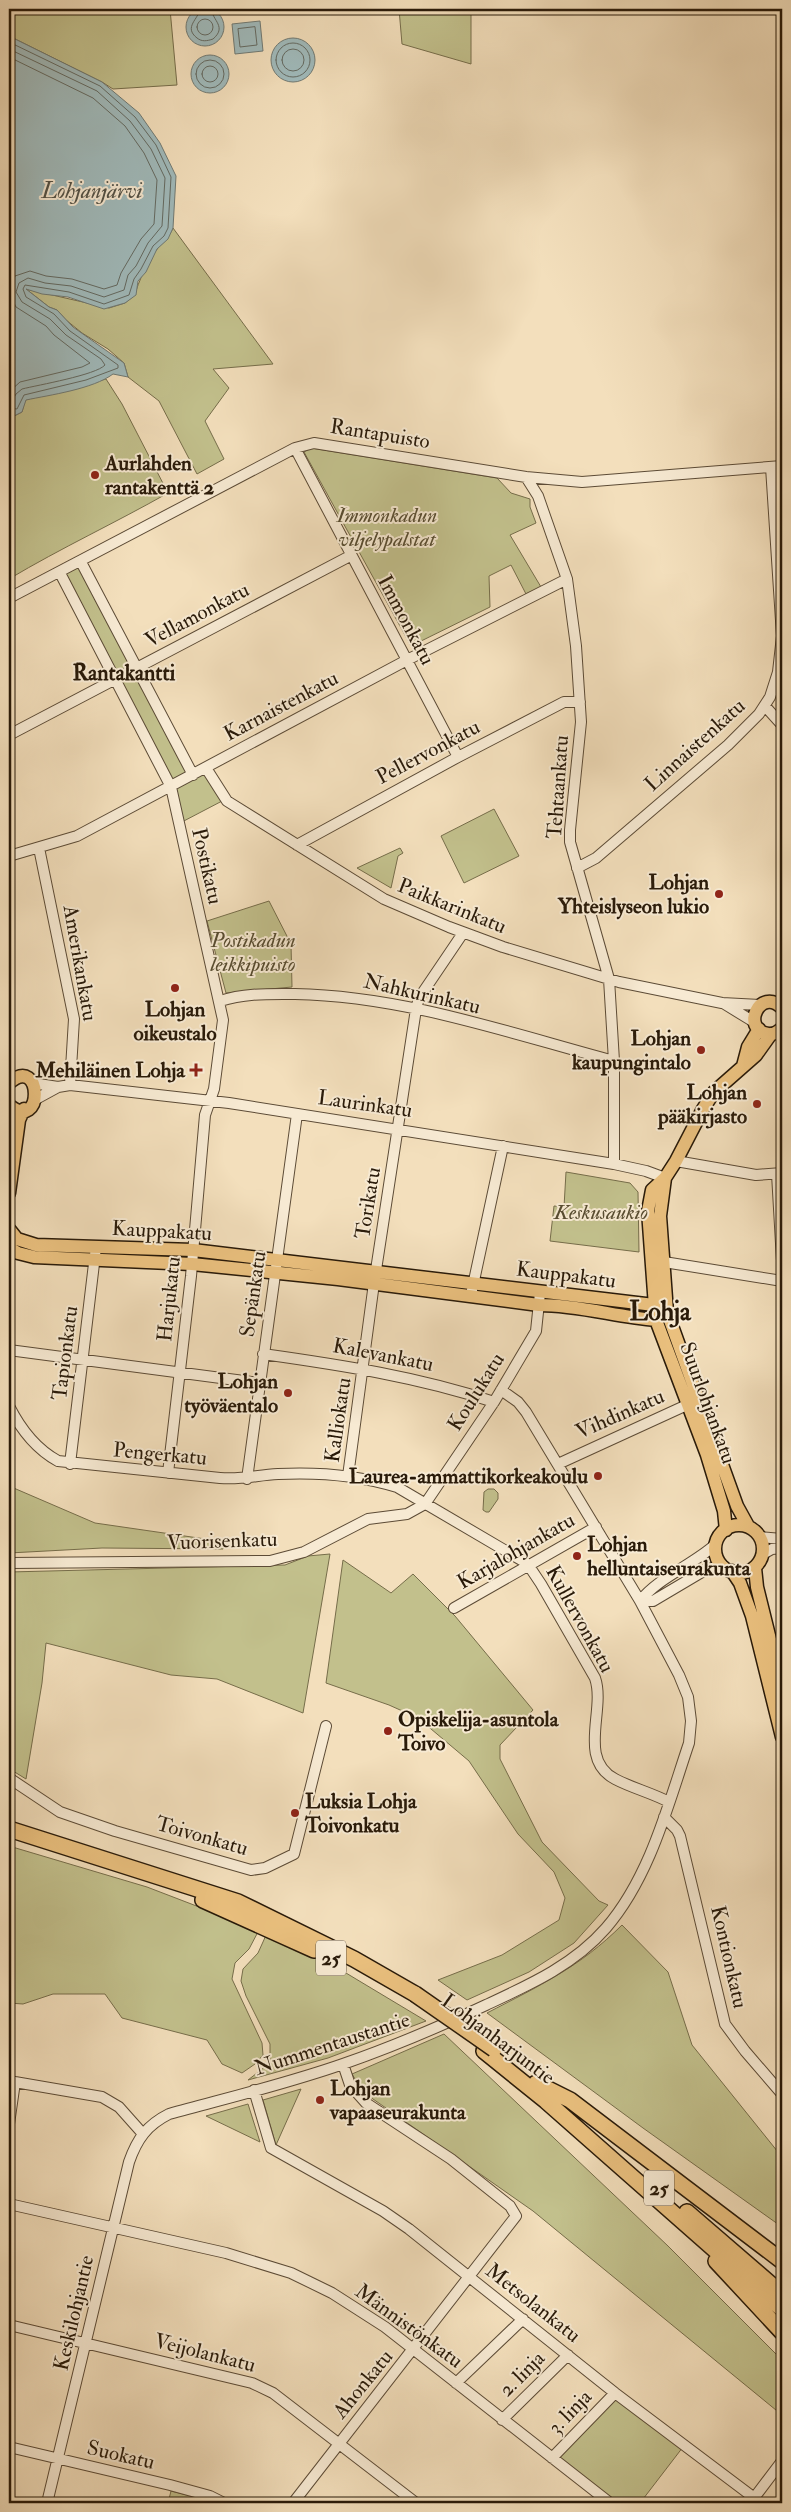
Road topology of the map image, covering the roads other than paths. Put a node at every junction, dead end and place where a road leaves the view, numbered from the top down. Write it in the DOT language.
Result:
graph roads {
  1 [pos="295,448"];
  2 [pos="782,466"];
  3 [pos="771,467"];
  4 [pos="526,476"];
  5 [pos="350,556"];
  6 [pos="81,562"];
  7 [pos="60,573"];
  8 [pos="568,580"];
  9 [pos="9,598"];
  10 [pos="407,660"];
  11 [pos="136,668"];
  12 [pos="115,679"];
  13 [pos="580,702"];
  14 [pos="765,706"];
  15 [pos="782,724"];
  16 [pos="9,735"];
  17 [pos="458,757"];
  18 [pos="206,768"];
  19 [pos="193,775"];
  20 [pos="171,787"];
  21 [pos="297,845"];
  22 [pos="39,848"];
  23 [pos="9,856"];
  24 [pos="577,868"];
  25 [pos="463,933"];
  26 [pos="609,979"];
  27 [pos="220,1000"];
  28 [pos="722,1003"];
  29 [pos="781,1005"];
  30 [pos="760,1006"];
  31 [pos="416,1009"];
  32 [pos="757,1026"];
  33 [pos="777,1031"];
  34 [pos="614,1061"];
  35 [pos="743,1066"];
  36 [pos="11,1079"];
  37 [pos="32,1083"];
  38 [pos="70,1085"];
  39 [pos="58,1087"];
  40 [pos="36,1099"];
  41 [pos="211,1101"];
  42 [pos="9,1105"];
  43 [pos="24,1109"];
  44 [pos="297,1114"];
  45 [pos="398,1129"];
  46 [pos="503,1146"];
  47 [pos="676,1162"];
  48 [pos="614,1164"];
  49 [pos="780,1174"];
  50 [pos="665,1178"];
  51 [pos="9,1193"];
  52 [pos="9,1229"];
  53 [pos="96,1247"];
  54 [pos="9,1248"];
  55 [pos="193,1250"];
  56 [pos="95,1260"];
  57 [pos="782,1261"];
  58 [pos="664,1262"];
  59 [pos="192,1264"];
  60 [pos="276,1266"];
  61 [pos="375,1277"];
  62 [pos="782,1281"];
  63 [pos="472,1290"];
  64 [pos="539,1299"];
  65 [pos="654,1305"];
  66 [pos="667,1312"];
  67 [pos="656,1320"];
  68 [pos="9,1350"];
  69 [pos="264,1354"];
  70 [pos="83,1359"];
  71 [pos="364,1369"];
  72 [pos="179,1371"];
  73 [pos="259,1383"];
  74 [pos="501,1390"];
  75 [pos="494,1402"];
  76 [pos="689,1404"];
  77 [pos="9,1406"];
  78 [pos="563,1461"];
  79 [pos="70,1464"];
  80 [pos="168,1473"];
  81 [pos="348,1476"];
  82 [pos="247,1479"];
  83 [pos="425,1504"];
  84 [pos="748,1526"];
  85 [pos="596,1527"];
  86 [pos="726,1530"];
  87 [pos="760,1536"];
  88 [pos="782,1539"];
  89 [pos="716,1544"];
  90 [pos="782,1548"];
  91 [pos="762,1554"];
  92 [pos="9,1563"];
  93 [pos="529,1566"];
  94 [pos="728,1568"];
  95 [pos="755,1568"];
  96 [pos="640,1601"];
  97 [pos="454,1608"];
  98 [pos="782,1688"];
  99 [pos="326,1726"];
  100 [pos="782,1737"];
  101 [pos="9,1778"];
  102 [pos="669,1802"];
  103 [pos="664,1817"];
  104 [pos="9,1821"];
  105 [pos="9,1829"];
  106 [pos="62,1846"];
  107 [pos="489,2050"];
  108 [pos="343,2064"];
  109 [pos="12,2081"];
  110 [pos="536,2083"];
  111 [pos="254,2090"];
  112 [pos="782,2094"];
  113 [pos="9,2124"];
  114 [pos="143,2134"];
  115 [pos="9,2204"];
  116 [pos="681,2220"];
  117 [pos="113,2228"];
  118 [pos="782,2261"];
  119 [pos="470,2277"];
  120 [pos="782,2294"];
  121 [pos="782,2309"];
  122 [pos="523,2319"];
  123 [pos="9,2325"];
  124 [pos="782,2332"];
  125 [pos="87,2342"];
  126 [pos="413,2350"];
  127 [pos="568,2355"];
  128 [pos="456,2383"];
  129 [pos="615,2392"];
  130 [pos="502,2420"];
  131 [pos="339,2444"];
  132 [pos="9,2447"];
  133 [pos="57,2458"];
  134 [pos="552,2458"];
  135 [pos="782,2461"];
  136 [pos="755,2502"];
  137 [pos="47,2503"];
  138 [pos="224,2503"];
  139 [pos="293,2503"];
  140 [pos="416,2503"];
  141 [pos="610,2503"];
  1 -- 4 [label="street, Rantapuisto"];
  1 -- 5 [label="street, Immonkatu"];
  1 -- 6 [label="street, Rantapuisto"];
  2 -- 3 [label="street, Rantapuisto"];
  3 -- 4 [label="street, Rantapuisto"];
  3 -- 14 [label="street, Linnaistenkatu"];
  4 -- 8 [label="street, Tehtaankatu"];
  5 -- 10 [label="street, Immonkatu"];
  5 -- 11 [label="street, Vellamonkatu"];
  6 -- 7 [label="street, Rantapuisto"];
  6 -- 11 [label="street"];
  7 -- 9 [label="street, Rantapuisto"];
  7 -- 12 [label="street, Postikatu"];
  8 -- 10 [label="street, Karnaistenkatu"];
  8 -- 13 [label="street, Tehtaankatu"];
  10 -- 17 [label="street, Immonkatu"];
  10 -- 18 [label="street, Karnaistenkatu"];
  11 -- 12 [label="street, Vellamonkatu"];
  11 -- 19 [label="street"];
  12 -- 16 [label="street, Vellamonkatu"];
  12 -- 20 [label="street, Postikatu"];
  13 -- 17 [label="street, Pellervonkatu"];
  13 -- 24 [label="street, Tehtaankatu"];
  14 -- 15 [label="street"];
  14 -- 24 [label="street, Linnaistenkatu"];
  17 -- 21 [label="street, Pellervonkatu"];
  18 -- 19 [label="street, Karnaistenkatu"];
  18 -- 21 [label="street, Paikkarinkatu"];
  19 -- 20 [label="street, Karnaistenkatu"];
  20 -- 22 [label="street, Karnaistenkatu"];
  20 -- 27 [label="street, Postikatu"];
  21 -- 25 [label="street, Paikkarinkatu"];
  22 -- 23 [label="street, Karnaistenkatu"];
  22 -- 38 [label="street, Amerikankatu"];
  24 -- 26 [label="street, Tehtaankatu"];
  25 -- 26 [label="street, Paikkarinkatu"];
  25 -- 31 [label="street"];
  26 -- 28 [label="street, Paikkarinkatu"];
  26 -- 34 [label="street, Tehtaankatu"];
  27 -- 31 [label="street, Nahkurinkatu"];
  27 -- 41 [label="street, Postikatu"];
  28 -- 30 [label="street, Paikkarinkatu"];
  28 -- 32 [label="street, Paikkarinkatu"];
  29 -- 30 [label="main road"];
  30 -- 32 [label="main road"];
  31 -- 34 [label="street, Nahkurinkatu"];
  31 -- 45 [label="street"];
  32 -- 33 [label="main road"];
  32 -- 35 [label="main road"];
  33 -- 35 [label="main road"];
  34 -- 48 [label="street, Tehtaankatu"];
  35 -- 47 [label="main road"];
  36 -- 37 [label="main road"];
  37 -- 39 [label="street, Laurinkatu"];
  37 -- 40 [label="main road"];
  38 -- 39 [label="street, Laurinkatu"];
  38 -- 41 [label="street, Laurinkatu"];
  39 -- 40 [label="street, Laurinkatu"];
  40 -- 43 [label="main road"];
  41 -- 44 [label="street, Laurinkatu"];
  41 -- 55 [label="street, Harjukatu"];
  42 -- 43 [label="main road"];
  43 -- 51 [label="main road"];
  44 -- 45 [label="street, Laurinkatu"];
  44 -- 60 [label="street, Sepänkatu"];
  45 -- 46 [label="street, Laurinkatu"];
  45 -- 61 [label="street, Torikatu"];
  46 -- 48 [label="street, Laurinkatu"];
  46 -- 63 [label="street"];
  47 -- 49 [label="street"];
  47 -- 50 [label="main road"];
  48 -- 50 [label="street, Laurinkatu"];
  49 -- 57 [label="street"];
  50 -- 58 [label="main road, Suurlohjankatu"];
  50 -- 65 [label="main road, Suurlohjankatu"];
  52 -- 53 [label="main road, Kauppakatu"];
  53 -- 55 [label="main road, Kauppakatu"];
  53 -- 56 [label="street, Tapionkatu"];
  54 -- 56 [label="main road, Kauppakatu"];
  55 -- 59 [label="street, Harjukatu"];
  55 -- 60 [label="main road, Kauppakatu"];
  56 -- 59 [label="main road, Kauppakatu"];
  56 -- 70 [label="street, Tapionkatu"];
  58 -- 62 [label="street"];
  58 -- 66 [label="main road, Suurlohjankatu"];
  59 -- 60 [label="main road, Kauppakatu"];
  59 -- 72 [label="street, Harjukatu"];
  60 -- 61 [label="main road, Kauppakatu"];
  60 -- 69 [label="street, Sepänkatu"];
  61 -- 63 [label="main road, Kauppakatu"];
  61 -- 71 [label="street, Torikatu"];
  63 -- 64 [label="main road, Kauppakatu"];
  64 -- 65 [label="main road, Kauppakatu"];
  64 -- 67 [label="main road, Kauppakatu"];
  64 -- 74 [label="street, Koulukatu"];
  65 -- 66 [label="main road, Kauppakatu"];
  65 -- 67 [label="main road, Suurlohjankatu"];
  66 -- 67 [label="main road"];
  66 -- 84 [label="main road, Suurlohjankatu"];
  67 -- 76 [label="main road, Suurlohjankatu"];
  68 -- 70 [label="street"];
  69 -- 71 [label="street, Kalevankatu"];
  69 -- 73 [label="street, Sepänkatu"];
  70 -- 72 [label="street"];
  70 -- 79 [label="street, Tapionkatu"];
  71 -- 75 [label="street, Kalevankatu"];
  71 -- 81 [label="street, Kalliokatu"];
  72 -- 73 [label="street"];
  72 -- 80 [label="street, Harjukatu"];
  73 -- 82 [label="street, Sepänkatu"];
  74 -- 75 [label="street, Koulukatu"];
  74 -- 78 [label="street, Nummentaustantie"];
  75 -- 83 [label="street, Koulukatu"];
  76 -- 78 [label="street, Vihdinkatu"];
  76 -- 86 [label="main road, Suurlohjankatu"];
  77 -- 79 [label="street, Pengerkatu"];
  78 -- 85 [label="street, Nummentaustantie"];
  79 -- 80 [label="street, Pengerkatu"];
  80 -- 82 [label="street, Pengerkatu"];
  81 -- 82 [label="street, Kullervonkatu"];
  81 -- 83 [label="street, Kullervonkatu"];
  83 -- 92 [label="street, Vuorisenkatu"];
  83 -- 93 [label="street, Kullervonkatu"];
  84 -- 86 [label="main road"];
  84 -- 87 [label="main road"];
  85 -- 93 [label="street, Karjalohjankatu"];
  85 -- 96 [label="street, Nummentaustantie"];
  86 -- 89 [label="main road"];
  87 -- 88 [label="street"];
  87 -- 91 [label="main road"];
  89 -- 94 [label="main road"];
  89 -- 96 [label="street"];
  90 -- 91 [label="street"];
  91 -- 95 [label="main road"];
  93 -- 97 [label="street, Karjalohjankatu"];
  93 -- 102 [label="street, Kullervonkatu"];
  94 -- 95 [label="main road"];
  94 -- 96 [label="street"];
  94 -- 100 [label="main road"];
  95 -- 98 [label="main road"];
  96 -- 102 [label="street, Nummentaustantie"];
  99 -- 101 [label="street, Toivonkatu"];
  102 -- 103 [label="street, Nummentaustantie"];
  103 -- 108 [label="street, Nummentaustantie"];
  103 -- 112 [label="street, Kontionkatu"];
  104 -- 106 [label="highway"];
  105 -- 106 [label="highway, Lohjanharjuntie / 25"];
  106 -- 107 [label="highway, Lohjanharjuntie / 25, bridge"];
  107 -- 110 [label="highway, Lohjanharjuntie / 25"];
  107 -- 116 [label="highway, Lohjanharjuntie / 25"];
  108 -- 111 [label="street, Nummentaustantie"];
  108 -- 119 [label="street, Ahonkatu"];
  109 -- 113 [label="street"];
  109 -- 114 [label="street"];
  110 -- 118 [label="highway"];
  110 -- 120 [label="highway, Lohjanharjuntie / 25"];
  111 -- 114 [label="street, Nummentaustantie"];
  111 -- 119 [label="street, Metsolankatu"];
  114 -- 117 [label="street, Keskilohjantie"];
  115 -- 117 [label="street, Männistönkatu"];
  116 -- 121 [label="highway, Lohjanharjuntie / 25"];
  116 -- 124 [label="highway"];
  117 -- 125 [label="street, Keskilohjantie"];
  117 -- 126 [label="street, Männistönkatu"];
  119 -- 122 [label="street, Metsolankatu"];
  119 -- 126 [label="street, Ahonkatu"];
  122 -- 127 [label="street, Metsolankatu"];
  122 -- 128 [label="street"];
  123 -- 125 [label="street, Veijolankatu"];
  125 -- 131 [label="street, Veijolankatu"];
  125 -- 133 [label="street, Keskilohjantie"];
  126 -- 128 [label="street, Männistönkatu"];
  126 -- 131 [label="street, Ahonkatu"];
  127 -- 129 [label="street, Metsolankatu"];
  127 -- 130 [label="street, 2. linja"];
  128 -- 130 [label="street, Männistönkatu"];
  129 -- 134 [label="street, 3. linja"];
  129 -- 136 [label="street, Metsolankatu"];
  130 -- 134 [label="street, Männistönkatu"];
  131 -- 139 [label="street, Ahonkatu"];
  131 -- 140 [label="street, Veijolankatu"];
  132 -- 133 [label="street, Suokatu"];
  133 -- 137 [label="street, Keskilohjantie"];
  133 -- 138 [label="street, Suokatu"];
  134 -- 141 [label="street, Männistönkatu"];
  135 -- 136 [label="street"];
}
